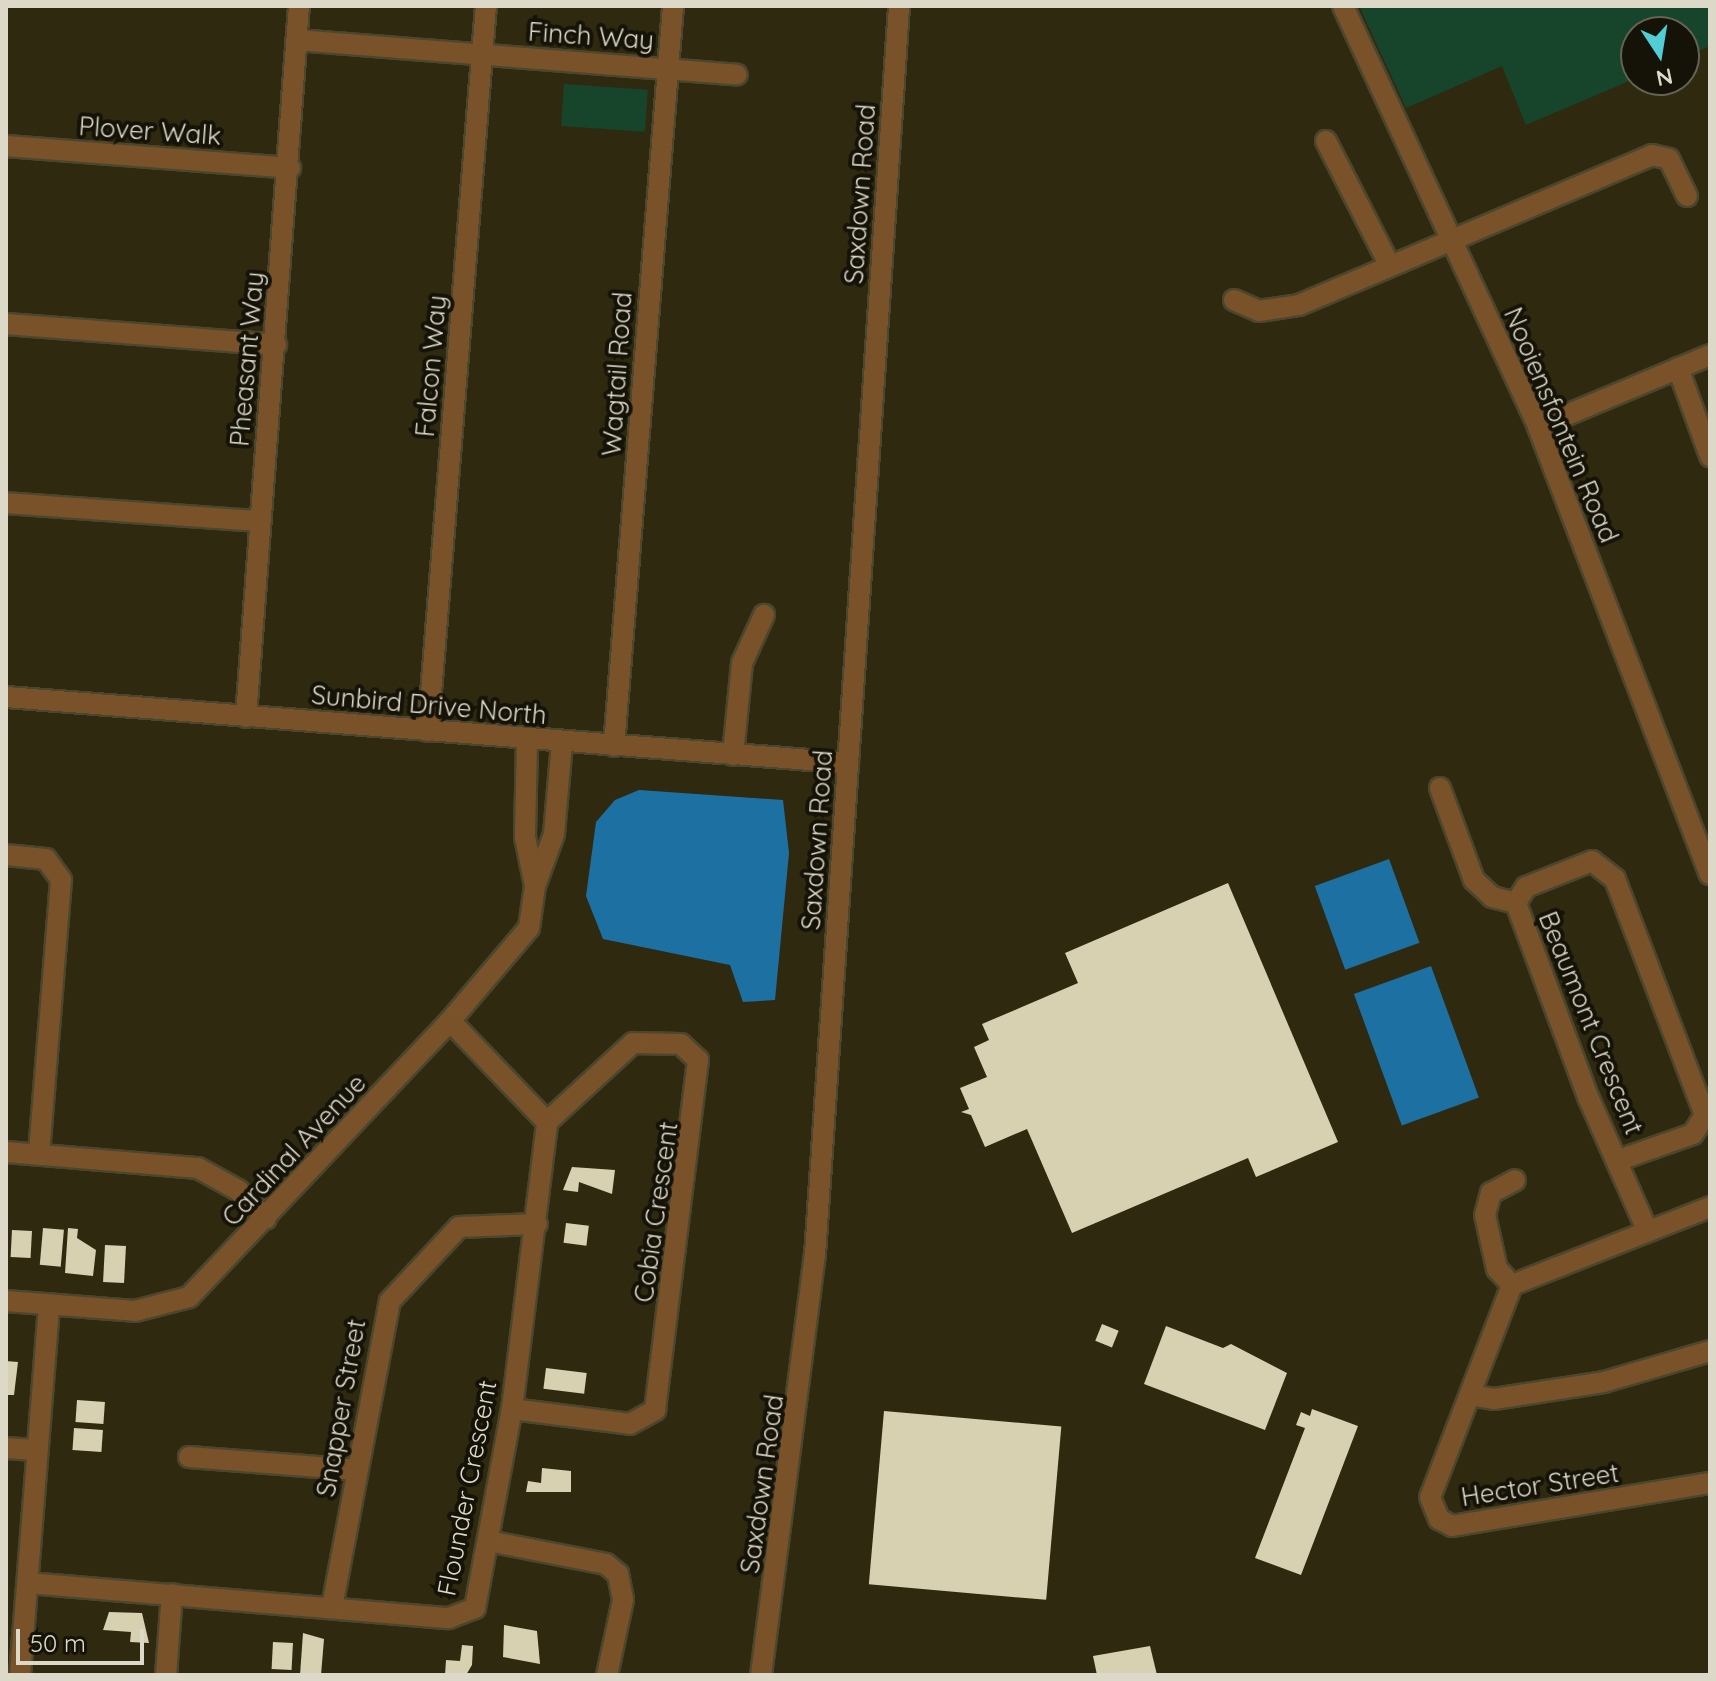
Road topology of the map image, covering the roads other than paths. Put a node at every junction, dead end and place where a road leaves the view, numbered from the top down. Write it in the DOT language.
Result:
graph roads {
  1 [pos="299,6"];
  2 [pos="486,6"];
  3 [pos="673,6"];
  4 [pos="899,6"];
  5 [pos="1343,6"];
  6 [pos="297,40"];
  7 [pos="482,53"];
  8 [pos="667,68"];
  9 [pos="737,75"];
  10 [pos="1326,141"];
  11 [pos="6,146"];
  12 [pos="290,168"];
  13 [pos="1687,196"];
  14 [pos="1452,241"];
  15 [pos="1390,266"];
  16 [pos="1234,300"];
  17 [pos="6,324"];
  18 [pos="276,345"];
  19 [pos="1710,355"];
  20 [pos="1678,368"];
  21 [pos="1538,427"];
  22 [pos="1710,456"];
  23 [pos="6,503"];
  24 [pos="259,521"];
  25 [pos="764,615"];
  26 [pos="6,697"];
  27 [pos="246,717"];
  28 [pos="428,731"];
  29 [pos="527,739"];
  30 [pos="562,742"];
  31 [pos="614,746"];
  32 [pos="733,755"];
  33 [pos="848,763"];
  34 [pos="1440,788"];
  35 [pos="6,855"];
  36 [pos="1710,874"];
  37 [pos="535,886"];
  38 [pos="1516,903"];
  39 [pos="450,1021"];
  40 [pos="547,1122"];
  41 [pos="6,1152"];
  42 [pos="39,1154"];
  43 [pos="1619,1160"];
  44 [pos="1515,1180"];
  45 [pos="1710,1207"];
  46 [pos="266,1219"];
  47 [pos="537,1224"];
  48 [pos="1648,1232"];
  49 [pos="1512,1285"];
  50 [pos="6,1301"];
  51 [pos="49,1304"];
  52 [pos="1710,1351"];
  53 [pos="1470,1395"];
  54 [pos="512,1409"];
  55 [pos="6,1448"];
  56 [pos="35,1450"];
  57 [pos="189,1457"];
  58 [pos="357,1470"];
  59 [pos="1710,1483"];
  60 [pos="488,1541"];
  61 [pos="28,1583"];
  62 [pos="172,1594"];
  63 [pos="332,1607"];
  64 [pos="20,1675"];
  65 [pos="166,1675"];
  66 [pos="607,1675"];
  67 [pos="761,1675"];
  1 -- 6 [label="street, Pheasant Way"];
  2 -- 7 [label="street, Falcon Way"];
  3 -- 8 [label="street, Wagtail Road"];
  4 -- 33 [label="street, Saxdown Road"];
  5 -- 14 [label="street, Nooiensfontein Road"];
  6 -- 7 [label="street, Finch Way"];
  6 -- 12 [label="street, Pheasant Way"];
  7 -- 8 [label="street, Finch Way"];
  7 -- 28 [label="street, Falcon Way"];
  8 -- 9 [label="street, Finch Way"];
  8 -- 31 [label="street, Wagtail Road"];
  10 -- 15 [label="street"];
  11 -- 12 [label="street, Plover Walk"];
  12 -- 18 [label="street, Pheasant Way"];
  13 -- 14 [label="street"];
  14 -- 15 [label="street"];
  14 -- 21 [label="street, Nooiensfontein Road"];
  15 -- 16 [label="street"];
  17 -- 18 [label="street"];
  18 -- 24 [label="street, Pheasant Way"];
  19 -- 20 [label="street"];
  20 -- 21 [label="street"];
  20 -- 22 [label="street"];
  21 -- 36 [label="street, Nooiensfontein Road"];
  23 -- 24 [label="street"];
  24 -- 27 [label="street, Pheasant Way"];
  25 -- 32 [label="street"];
  26 -- 27 [label="street, Sunbird Drive North"];
  27 -- 28 [label="street, Sunbird Drive North"];
  28 -- 29 [label="street, Sunbird Drive North"];
  29 -- 30 [label="street, Sunbird Drive North"];
  29 -- 37 [label="street, Cardinal Avenue"];
  30 -- 31 [label="street, Sunbird Drive North"];
  30 -- 37 [label="street, Cardinal Avenue"];
  31 -- 32 [label="street, Sunbird Drive North"];
  32 -- 33 [label="street, Sunbird Drive North"];
  33 -- 67 [label="street, Saxdown Road"];
  34 -- 38 [label="street"];
  35 -- 42 [label="street"];
  37 -- 39 [label="street, Cardinal Avenue"];
  38 -- 43 [label="street, Beaumont Crescent"];
  38 -- 43 [label="street, Beaumont Crescent"];
  39 -- 40 [label="street"];
  39 -- 46 [label="street, Cardinal Avenue"];
  40 -- 47 [label="street, Flounder Crescent"];
  40 -- 54 [label="street, Cobia Crescent"];
  41 -- 42 [label="street"];
  42 -- 46 [label="street"];
  43 -- 48 [label="street, Beaumont Crescent"];
  44 -- 49 [label="street"];
  45 -- 48 [label="street"];
  46 -- 51 [label="street, Cardinal Avenue"];
  47 -- 54 [label="street, Flounder Crescent"];
  47 -- 58 [label="street, Snapper Street"];
  48 -- 49 [label="street"];
  49 -- 53 [label="street, Hector Street"];
  50 -- 51 [label="street, Cardinal Avenue"];
  51 -- 56 [label="street"];
  52 -- 53 [label="street"];
  53 -- 59 [label="street, Hector Street"];
  54 -- 60 [label="street, Flounder Crescent"];
  55 -- 56 [label="street"];
  56 -- 61 [label="street"];
  57 -- 58 [label="street"];
  58 -- 63 [label="street, Snapper Street"];
  60 -- 63 [label="street, Flounder Crescent"];
  60 -- 66 [label="street"];
  61 -- 62 [label="street, Flounder Crescent"];
  61 -- 64 [label="street"];
  62 -- 63 [label="street, Flounder Crescent"];
  62 -- 65 [label="street"];
}
